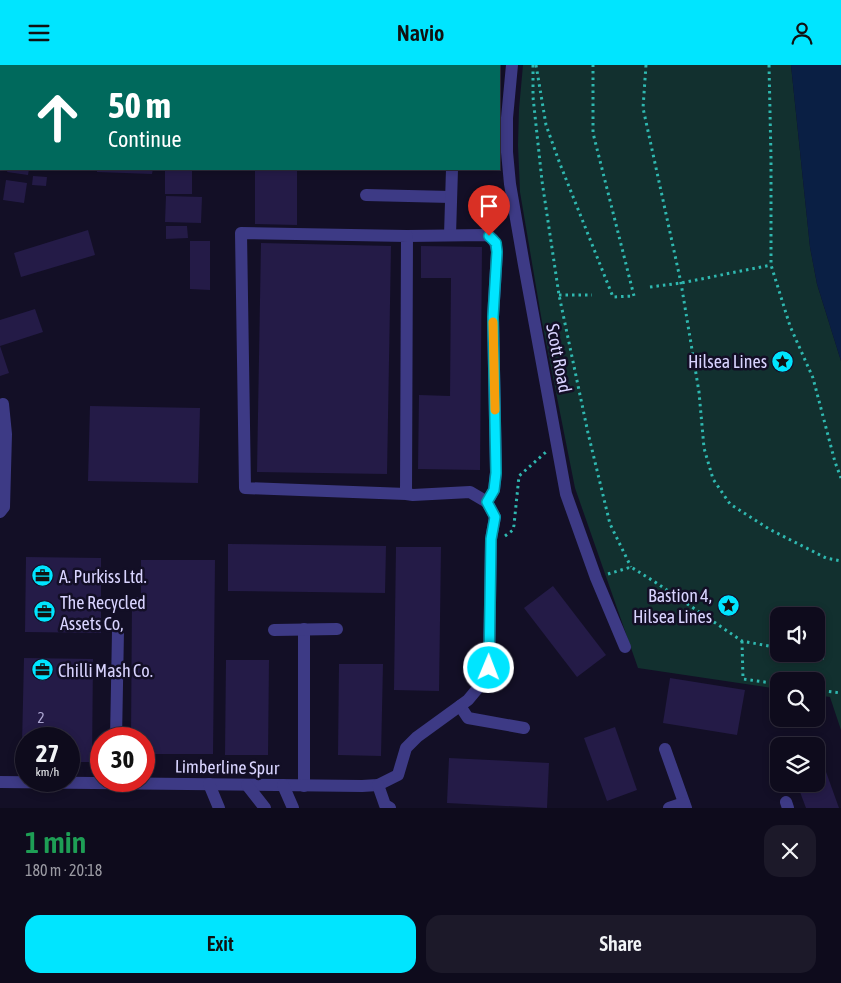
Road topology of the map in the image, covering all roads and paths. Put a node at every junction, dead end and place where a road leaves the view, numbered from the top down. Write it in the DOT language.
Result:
graph roads {
  1 [pos="512,65"];
  2 [pos="534,65"];
  3 [pos="592,65"];
  4 [pos="646,65"];
  5 [pos="769,65"];
  6 [pos="452,170"];
  7 [pos="366,195"];
  8 [pos="451,197"];
  9 [pos="450,235"];
  10 [pos="407,236"];
  11 [pos="771,265"];
  12 [pos="681,283"];
  13 [pos="650,287"];
  14 [pos="559,295"];
  15 [pos="592,295"];
  16 [pos="3,404"];
  17 [pos="558,447"];
  18 [pos="841,478"];
  19 [pos="406,494"];
  20 [pos="487,502"];
  21 [pos="0,512"];
  22 [pos="491,539"];
  23 [pos="841,561"];
  24 [pos="631,567"];
  25 [pos="596,578"];
  26 [pos="304,629"];
  27 [pos="337,629"];
  28 [pos="274,630"];
  29 [pos="118,631"];
  30 [pos="742,641"];
  31 [pos="770,646"];
  32 [pos="625,647"];
  33 [pos="770,683"];
  34 [pos="825,691"];
  35 [pos="841,693"];
  36 [pos="460,706"];
  37 [pos="116,727"];
  38 [pos="524,728"];
  39 [pos="664,749"];
  40 [pos="0,782"];
  41 [pos="90,782"];
  42 [pos="155,783"];
  43 [pos="209,785"];
  44 [pos="247,785"];
  45 [pos="283,785"];
  46 [pos="378,785"];
  47 [pos="304,786"];
  48 [pos="685,805"];
  49 [pos="218,808"];
  50 [pos="265,808"];
  51 [pos="293,808"];
  52 [pos="390,808"];
  53 [pos="668,808"];
  1 -- 17 [label="street, Scott Road"];
  2 -- 3 [label="path"];
  2 -- 14 [label="path"];
  4 -- 12 [label="path"];
  5 -- 11 [label="path"];
  6 -- 8 [label="street"];
  7 -- 8 [label="street"];
  8 -- 9 [label="street"];
  9 -- 10 [label="street"];
  9 -- 20 [label="street"];
  10 -- 19 [label="street"];
  10 -- 19 [label="street"];
  11 -- 12 [label="path"];
  11 -- 18 [label="path"];
  12 -- 13 [label="path"];
  12 -- 23 [label="path"];
  14 -- 15 [label="path"];
  14 -- 24 [label="path"];
  16 -- 21 [label="street"];
  17 -- 22 [label="path"];
  17 -- 25 [label="street, Scott Road"];
  19 -- 20 [label="street"];
  20 -- 22 [label="street"];
  22 -- 36 [label="street"];
  24 -- 25 [label="path"];
  24 -- 30 [label="path"];
  25 -- 32 [label="street, Scott Road"];
  26 -- 27 [label="street"];
  26 -- 28 [label="street"];
  26 -- 47 [label="street, Limberline Spur"];
  29 -- 37 [label="street"];
  30 -- 31 [label="path"];
  30 -- 33 [label="path"];
  34 -- 35 [label="path"];
  36 -- 38 [label="street"];
  36 -- 46 [label="street"];
  39 -- 48 [label="street"];
  40 -- 41 [label="street, Limberline Spur"];
  42 -- 43 [label="street, Limberline Spur"];
  43 -- 44 [label="street, Limberline Spur"];
  43 -- 49 [label="street"];
  44 -- 45 [label="street, Limberline Spur"];
  44 -- 50 [label="street"];
  45 -- 47 [label="street, Limberline Spur"];
  45 -- 51 [label="street"];
  46 -- 47 [label="street, Limberline Spur"];
  46 -- 52 [label="street"];
  48 -- 53 [label="street"];
}
